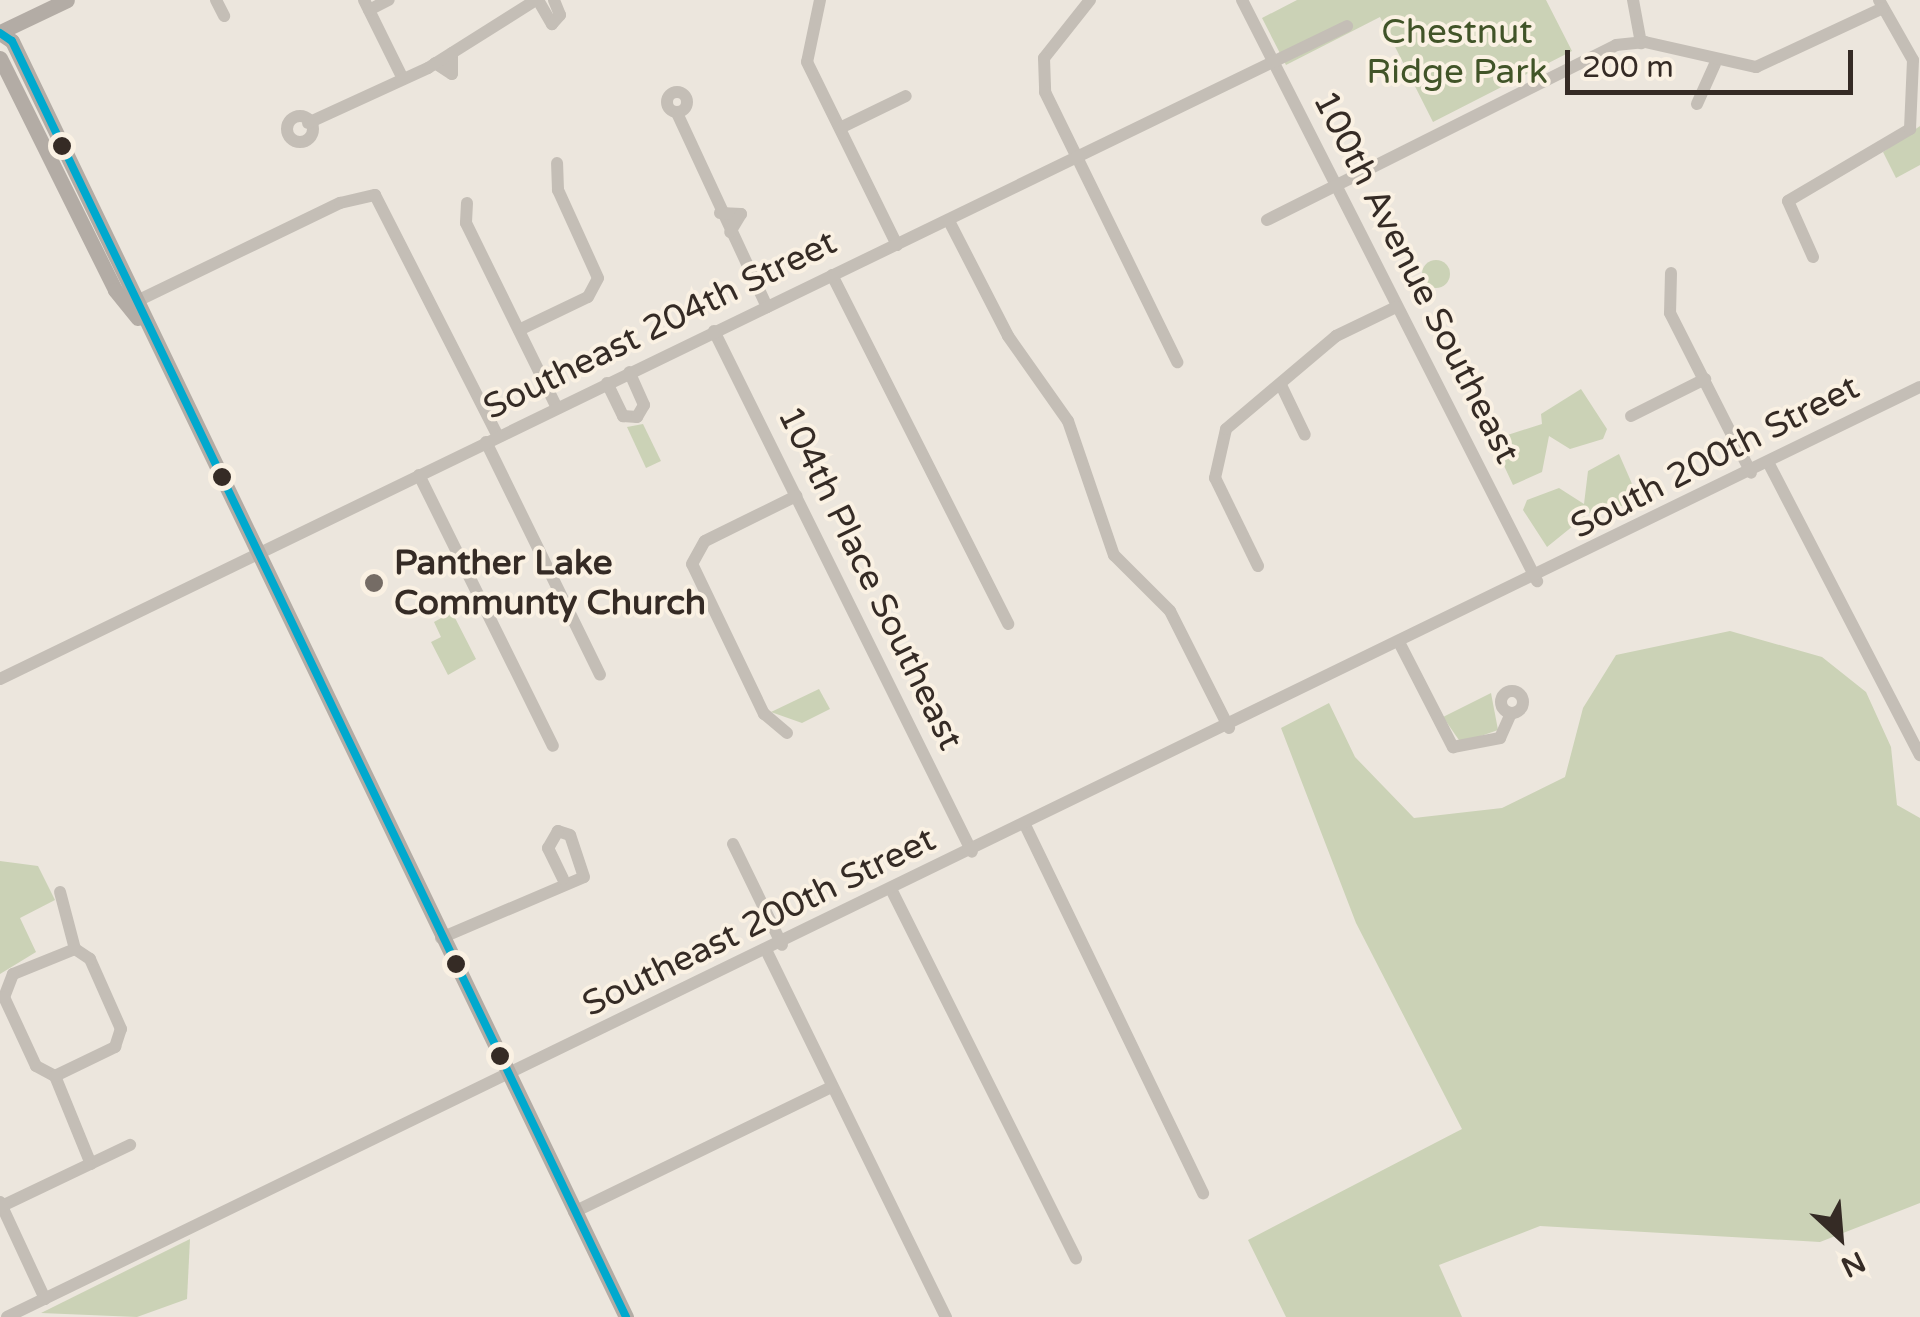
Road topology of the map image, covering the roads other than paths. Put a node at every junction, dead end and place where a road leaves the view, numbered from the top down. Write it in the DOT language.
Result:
graph roads {
  1 [pos="67,0"];
  2 [pos="216,0"];
  3 [pos="389,0"];
  4 [pos="537,0"];
  5 [pos="554,0"];
  6 [pos="820,0"];
  7 [pos="1090,0"];
  8 [pos="1242,0"];
  9 [pos="1633,0"];
  10 [pos="1881,4"];
  11 [pos="366,5"];
  12 [pos="224,16"];
  13 [pos="1347,26"];
  14 [pos="0,33"];
  15 [pos="1641,43"];
  16 [pos="0,58"];
  17 [pos="1916,59"];
  18 [pos="1275,62"];
  19 [pos="1715,64"];
  20 [pos="402,79"];
  21 [pos="906,96"];
  22 [pos="1697,104"];
  23 [pos="677,112"];
  24 [pos="308,123"];
  25 [pos="840,128"];
  26 [pos="1077,160"];
  27 [pos="557,163"];
  28 [pos="1335,184"];
  29 [pos="467,203"];
  30 [pos="1267,220"];
  31 [pos="949,221"];
  32 [pos="897,245"];
  33 [pos="1813,257"];
  34 [pos="1671,273"];
  35 [pos="832,274"];
  36 [pos="766,307"];
  37 [pos="1396,307"];
  38 [pos="136,310"];
  39 [pos="519,330"];
  40 [pos="714,331"];
  41 [pos="1177,362"];
  42 [pos="629,372"];
  43 [pos="1705,379"];
  44 [pos="607,383"];
  45 [pos="1281,385"];
  46 [pos="1920,388"];
  47 [pos="557,408"];
  48 [pos="1632,416"];
  49 [pos="1305,434"];
  50 [pos="492,439"];
  51 [pos="1768,464"];
  52 [pos="1751,473"];
  53 [pos="419,475"];
  54 [pos="796,496"];
  55 [pos="254,554"];
  56 [pos="1258,566"];
  57 [pos="1537,580"];
  58 [pos="1008,624"];
  59 [pos="1401,646"];
  60 [pos="600,675"];
  61 [pos="1,677"];
  62 [pos="1511,712"];
  63 [pos="1229,728"];
  64 [pos="786,733"];
  65 [pos="552,746"];
  66 [pos="1920,755"];
  67 [pos="1026,827"];
  68 [pos="733,844"];
  69 [pos="972,852"];
  70 [pos="563,879"];
  71 [pos="60,892"];
  72 [pos="892,892"];
  73 [pos="441,938"];
  74 [pos="782,945"];
  75 [pos="76,949"];
  76 [pos="767,952"];
  77 [pos="54,1076"];
  78 [pos="507,1076"];
  79 [pos="832,1087"];
  80 [pos="130,1146"];
  81 [pos="91,1164"];
  82 [pos="1203,1193"];
  83 [pos="1,1204"];
  84 [pos="574,1212"];
  85 [pos="1076,1259"];
  86 [pos="45,1298"];
  87 [pos="7,1317"];
  88 [pos="626,1317"];
  89 [pos="946,1317"];
  1 -- 14 [label="main road"];
  2 -- 12 [label="street"];
  3 -- 11 [label="street"];
  4 -- 5 [label="street"];
  4 -- 20 [label="street"];
  6 -- 25 [label="street"];
  7 -- 26 [label="street"];
  8 -- 18 [label="street, 100th Avenue Southeast"];
  9 -- 15 [label="street"];
  10 -- 17 [label="street"];
  10 -- 19 [label="street"];
  11 -- 20 [label="street"];
  13 -- 18 [label="street, Southeast 204th Street"];
  14 -- 38 [label="main road"];
  15 -- 19 [label="street"];
  15 -- 28 [label="street"];
  16 -- 38 [label="main road"];
  17 -- 33 [label="street"];
  18 -- 26 [label="street, Southeast 204th Street"];
  18 -- 28 [label="street, 100th Avenue Southeast"];
  19 -- 22 [label="street"];
  20 -- 24 [label="street"];
  21 -- 25 [label="street"];
  23 -- 36 [label="street"];
  25 -- 32 [label="street"];
  26 -- 31 [label="street, Southeast 204th Street"];
  26 -- 41 [label="street"];
  27 -- 39 [label="street"];
  28 -- 30 [label="street"];
  28 -- 37 [label="street, 100th Avenue Southeast"];
  29 -- 39 [label="street"];
  31 -- 32 [label="street, Southeast 204th Street"];
  31 -- 63 [label="street"];
  32 -- 35 [label="street, Southeast 204th Street"];
  34 -- 43 [label="street"];
  35 -- 36 [label="street, Southeast 204th Street"];
  35 -- 58 [label="street"];
  36 -- 40 [label="street, Southeast 204th Street"];
  37 -- 45 [label="street"];
  37 -- 57 [label="street, 100th Avenue Southeast"];
  38 -- 50 [label="street"];
  38 -- 55 [label="main road"];
  39 -- 47 [label="street"];
  40 -- 42 [label="street, Southeast 204th Street"];
  40 -- 54 [label="street, 104th Place Southeast"];
  42 -- 44 [label="street, Southeast 204th Street"];
  42 -- 44 [label="street"];
  43 -- 48 [label="street"];
  43 -- 52 [label="street"];
  44 -- 47 [label="street, Southeast 204th Street"];
  45 -- 49 [label="street"];
  45 -- 56 [label="street"];
  46 -- 51 [label="street, South 200th Street"];
  47 -- 50 [label="street, Southeast 204th Street"];
  50 -- 53 [label="street, Southeast 204th Street"];
  50 -- 60 [label="street"];
  51 -- 52 [label="street, South 200th Street"];
  51 -- 66 [label="street"];
  52 -- 57 [label="street, South 200th Street"];
  53 -- 55 [label="street, Southeast 204th Street"];
  53 -- 65 [label="street"];
  54 -- 64 [label="street"];
  54 -- 69 [label="street, 104th Place Southeast"];
  55 -- 61 [label="street, Southeast 204th Street"];
  55 -- 73 [label="main road"];
  57 -- 59 [label="street, Southeast 200th Street"];
  59 -- 62 [label="street"];
  59 -- 63 [label="street, Southeast 200th Street"];
  63 -- 67 [label="street, Southeast 200th Street"];
  67 -- 69 [label="street, Southeast 200th Street"];
  67 -- 82 [label="street"];
  68 -- 74 [label="street"];
  69 -- 72 [label="street, Southeast 200th Street"];
  70 -- 73 [label="street"];
  71 -- 75 [label="street"];
  72 -- 74 [label="street, Southeast 200th Street"];
  72 -- 85 [label="street"];
  73 -- 78 [label="main road"];
  74 -- 76 [label="street, Southeast 200th Street"];
  75 -- 77 [label="street"];
  75 -- 77 [label="street"];
  76 -- 78 [label="street, Southeast 200th Street"];
  76 -- 79 [label="street"];
  77 -- 81 [label="street"];
  78 -- 84 [label="main road"];
  78 -- 86 [label="street, Southeast 200th Street"];
  79 -- 84 [label="street"];
  79 -- 89 [label="street"];
  80 -- 81 [label="street"];
  81 -- 83 [label="street"];
  83 -- 86 [label="street"];
  84 -- 88 [label="main road"];
  86 -- 87 [label="street, Southeast 200th Street"];
}
